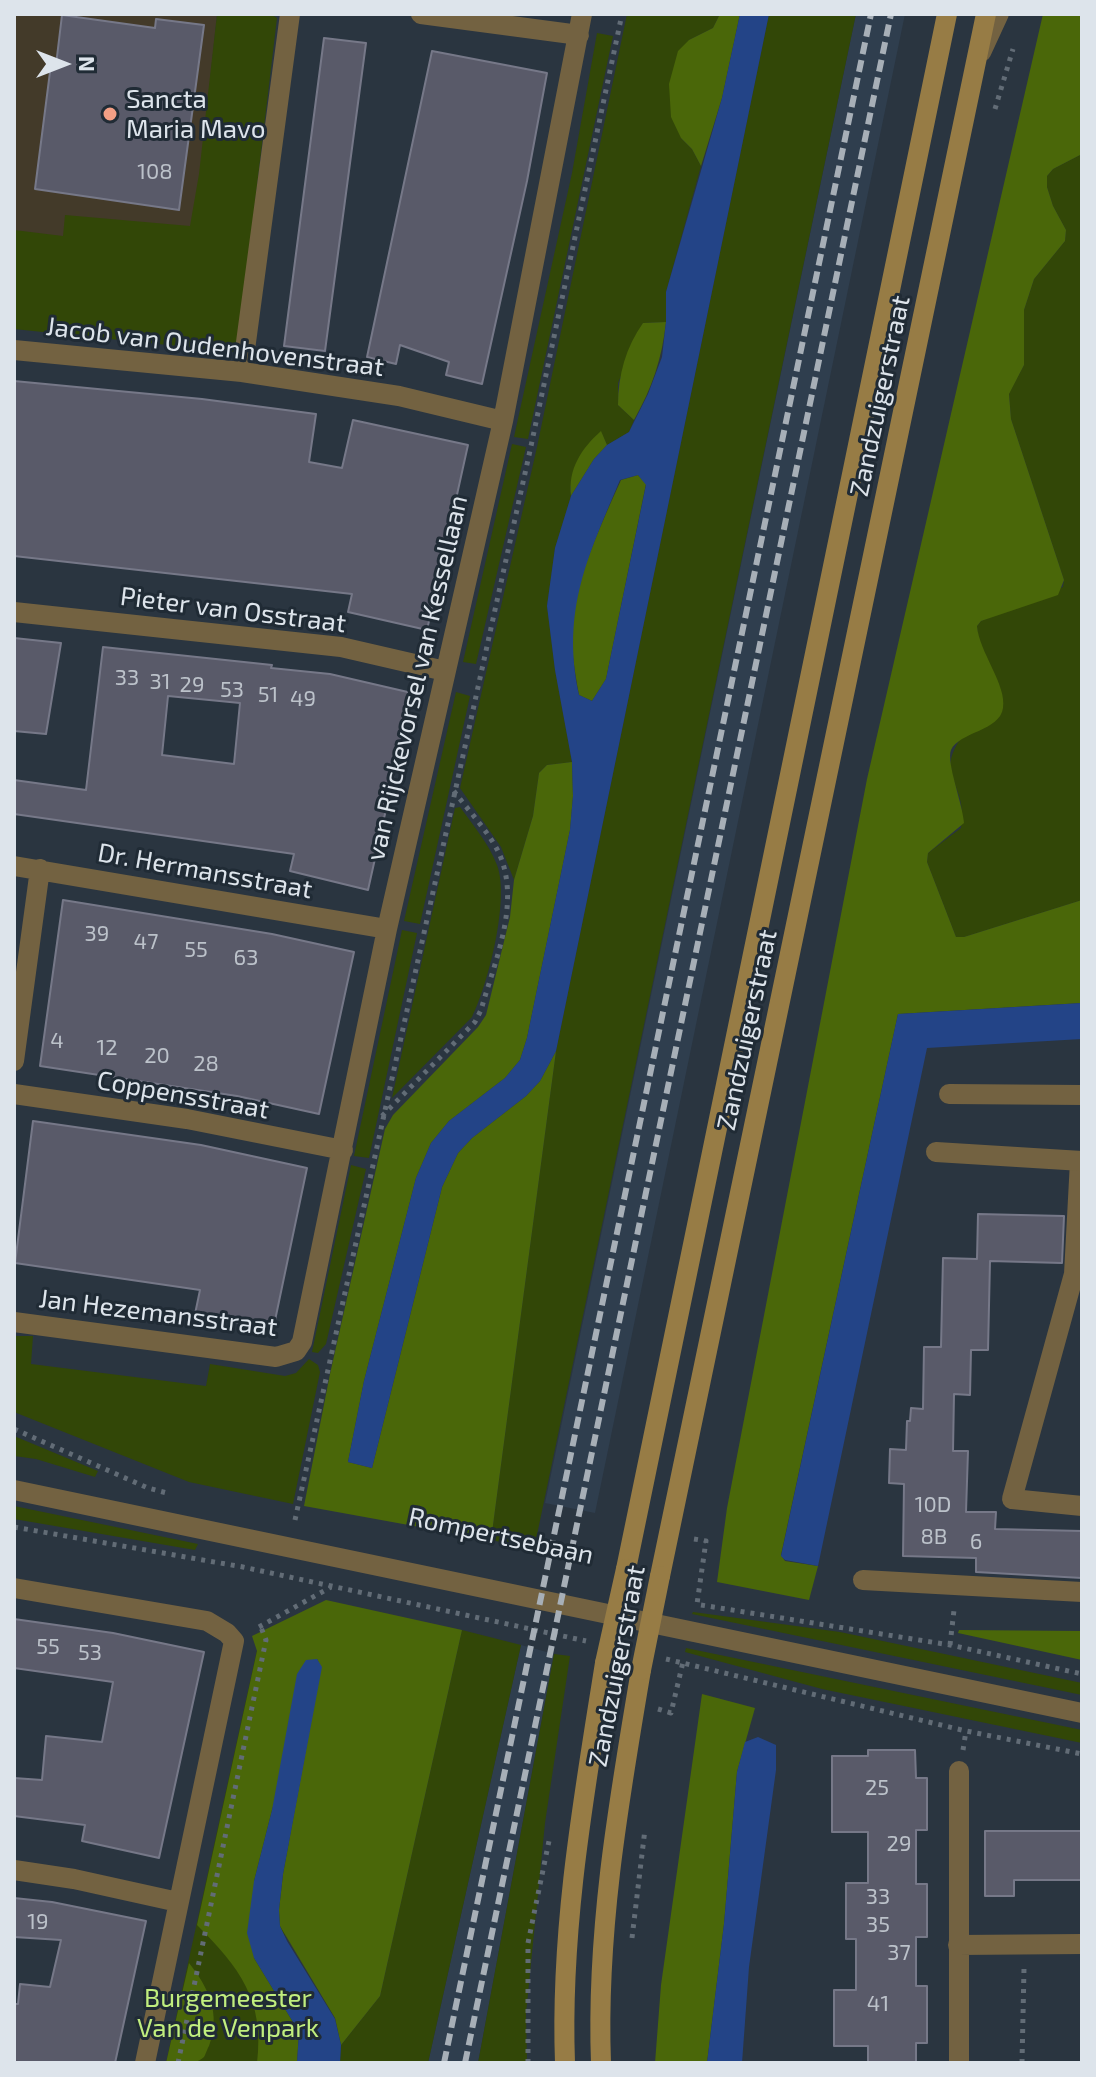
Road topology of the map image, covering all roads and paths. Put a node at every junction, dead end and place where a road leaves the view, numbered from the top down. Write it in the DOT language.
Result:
graph roads {
  1 [pos="290,14"];
  2 [pos="421,14"];
  3 [pos="582,14"];
  4 [pos="622,14"];
  5 [pos="947,14"];
  6 [pos="986,14"];
  7 [pos="1001,14"];
  8 [pos="579,35"];
  9 [pos="973,77"];
  10 [pos="14,350"];
  11 [pos="242,372"];
  12 [pos="503,421"];
  13 [pos="14,612"];
  14 [pos="445,671"];
  15 [pos="453,790"];
  16 [pos="14,866"];
  17 [pos="40,869"];
  18 [pos="387,929"];
  19 [pos="14,1061"];
  20 [pos="14,1094"];
  21 [pos="949,1094"];
  22 [pos="1082,1095"];
  23 [pos="382,1117"];
  24 [pos="343,1150"];
  25 [pos="936,1152"];
  26 [pos="1081,1161"];
  27 [pos="14,1322"];
  28 [pos="296,1351"];
  29 [pos="14,1429"];
  30 [pos="14,1490"];
  31 [pos="176,1496"];
  32 [pos="1082,1506"];
  33 [pos="280,1517"];
  34 [pos="295,1520"];
  35 [pos="310,1523"];
  36 [pos="14,1527"];
  37 [pos="694,1539"];
  38 [pos="863,1580"];
  39 [pos="957,1585"];
  40 [pos="332,1587"];
  41 [pos="14,1588"];
  42 [pos="1082,1592"];
  43 [pos="681,1601"];
  44 [pos="697,1604"];
  45 [pos="260,1625"];
  46 [pos="234,1641"];
  47 [pos="592,1642"];
  48 [pos="950,1645"];
  49 [pos="683,1662"];
  50 [pos="647,1663"];
  51 [pos="1082,1674"];
  52 [pos="660,1698"];
  53 [pos="658,1709"];
  54 [pos="1082,1713"];
  55 [pos="656,1725"];
  56 [pos="1082,1754"];
  57 [pos="959,1771"];
  58 [pos="646,1820"];
  59 [pos="14,1870"];
  60 [pos="178,1902"];
  61 [pos="1082,1944"];
  62 [pos="958,1945"];
  63 [pos="1024,1945"];
  64 [pos="632,1946"];
  65 [pos="180,2062"];
  66 [pos="145,2063"];
  67 [pos="565,2063"];
  68 [pos="601,2063"];
  69 [pos="959,2063"];
  70 [pos="1022,2063"];
  1 -- 11 [label="street"];
  2 -- 8 [label="street"];
  3 -- 8 [label="street, van Rijckevorsel van Kessellaan"];
  4 -- 15 [label="path"];
  5 -- 67 [label="main road, Zandzuigerstraat, bridge"];
  6 -- 9 [label="main road, Zandzuigerstraat"];
  7 -- 9 [label="lane"];
  8 -- 12 [label="street, van Rijckevorsel van Kessellaan"];
  9 -- 50 [label="main road, Zandzuigerstraat, bridge"];
  10 -- 11 [label="street, Jacob van Oudenhovenstraat"];
  11 -- 12 [label="street, Jacob van Oudenhovenstraat"];
  12 -- 14 [label="street, van Rijckevorsel van Kessellaan"];
  13 -- 14 [label="street, Pieter van Osstraat"];
  14 -- 18 [label="street, van Rijckevorsel van Kessellaan"];
  15 -- 23 [label="path"];
  15 -- 23 [label="path"];
  16 -- 17 [label="street, Dr. Hermansstraat"];
  17 -- 18 [label="street, Dr. Hermansstraat"];
  17 -- 19 [label="street"];
  18 -- 24 [label="street, van Rijckevorsel van Kessellaan"];
  20 -- 24 [label="street, Coppensstraat"];
  21 -- 22 [label="street"];
  23 -- 34 [label="path"];
  24 -- 28 [label="street, van Rijckevorsel van Kessellaan"];
  25 -- 26 [label="street"];
  26 -- 32 [label="street"];
  27 -- 28 [label="street, Jan Hezemansstraat"];
  29 -- 31 [label="path"];
  30 -- 54 [label="street, Rompertsebaan"];
  33 -- 34 [label="path"];
  34 -- 35 [label="path"];
  36 -- 40 [label="path"];
  37 -- 44 [label="path"];
  38 -- 39 [label="street"];
  39 -- 42 [label="street"];
  39 -- 48 [label="path"];
  40 -- 45 [label="path"];
  40 -- 47 [label="path"];
  41 -- 46 [label="street"];
  43 -- 44 [label="path"];
  44 -- 48 [label="path"];
  45 -- 46 [label="path"];
  45 -- 65 [label="path"];
  46 -- 60 [label="street"];
  48 -- 51 [label="path"];
  49 -- 50 [label="path"];
  49 -- 53 [label="path"];
  49 -- 56 [label="path"];
  50 -- 68 [label="main road, Zandzuigerstraat"];
  52 -- 53 [label="path, Zandzuigerstraat"];
  53 -- 55 [label="path, Zandzuigerstraat"];
  57 -- 62 [label="street"];
  58 -- 64 [label="path"];
  59 -- 60 [label="street"];
  60 -- 66 [label="street"];
  61 -- 63 [label="street"];
  62 -- 63 [label="street"];
  62 -- 69 [label="street"];
  63 -- 70 [label="path"];
}
